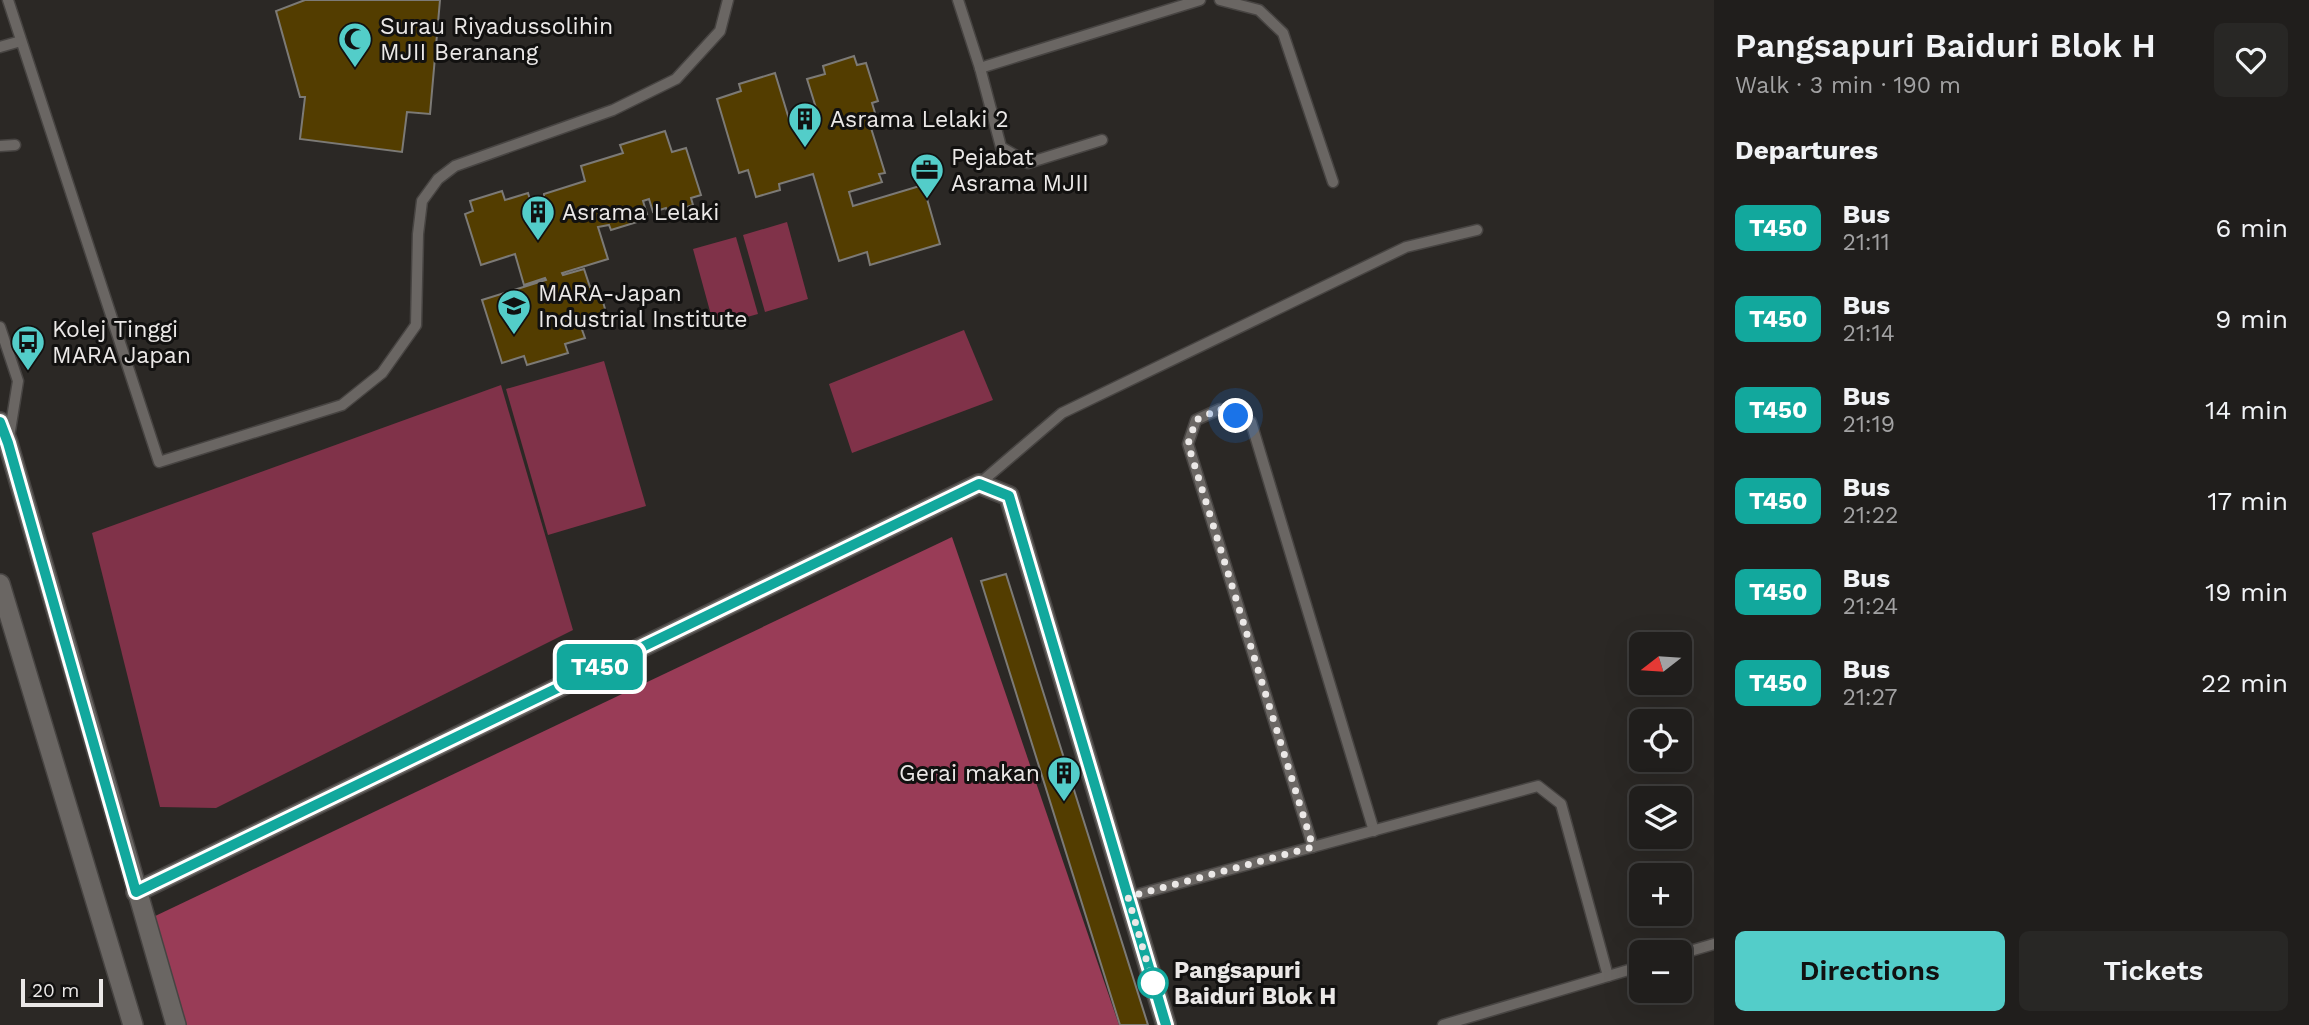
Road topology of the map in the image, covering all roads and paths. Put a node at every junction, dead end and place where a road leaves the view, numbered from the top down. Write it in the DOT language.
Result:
graph roads {
  1 [pos="8,0"];
  2 [pos="729,0"];
  3 [pos="958,0"];
  4 [pos="1200,0"];
  5 [pos="1220,0"];
  6 [pos="21,41"];
  7 [pos="0,47"];
  8 [pos="980,68"];
  9 [pos="1102,140"];
  10 [pos="15,145"];
  11 [pos="0,146"];
  12 [pos="1333,182"];
  13 [pos="1477,230"];
  14 [pos="0,327"];
  15 [pos="0,422"];
  16 [pos="8,443"];
  17 [pos="979,484"];
  18 [pos="0,584"];
  19 [pos="1374,831"];
  20 [pos="1313,847"];
  21 [pos="136,892"];
  22 [pos="1128,897"];
  23 [pos="1714,944"];
  24 [pos="1692,950"];
  25 [pos="1629,970"];
  26 [pos="1608,976"];
  27 [pos="133,1025"];
  28 [pos="176,1025"];
  29 [pos="1166,1025"];
  30 [pos="1443,1025"];
  1 -- 6 [label="lane"];
  2 -- 6 [label="lane"];
  3 -- 8 [label="lane"];
  4 -- 8 [label="lane"];
  5 -- 12 [label="lane"];
  6 -- 7 [label="lane"];
  8 -- 9 [label="lane"];
  10 -- 11 [label="lane"];
  13 -- 17 [label="lane"];
  14 -- 16 [label="lane"];
  15 -- 16 [label="street"];
  16 -- 21 [label="street"];
  17 -- 21 [label="street"];
  17 -- 22 [label="street"];
  18 -- 27 [label="street"];
  19 -- 20 [label="lane"];
  19 -- 20 [label="lane"];
  19 -- 26 [label="lane"];
  20 -- 22 [label="lane"];
  21 -- 28 [label="street"];
  22 -- 29 [label="street"];
  23 -- 24 [label="lane"];
  25 -- 26 [label="lane"];
  26 -- 30 [label="lane"];
}
